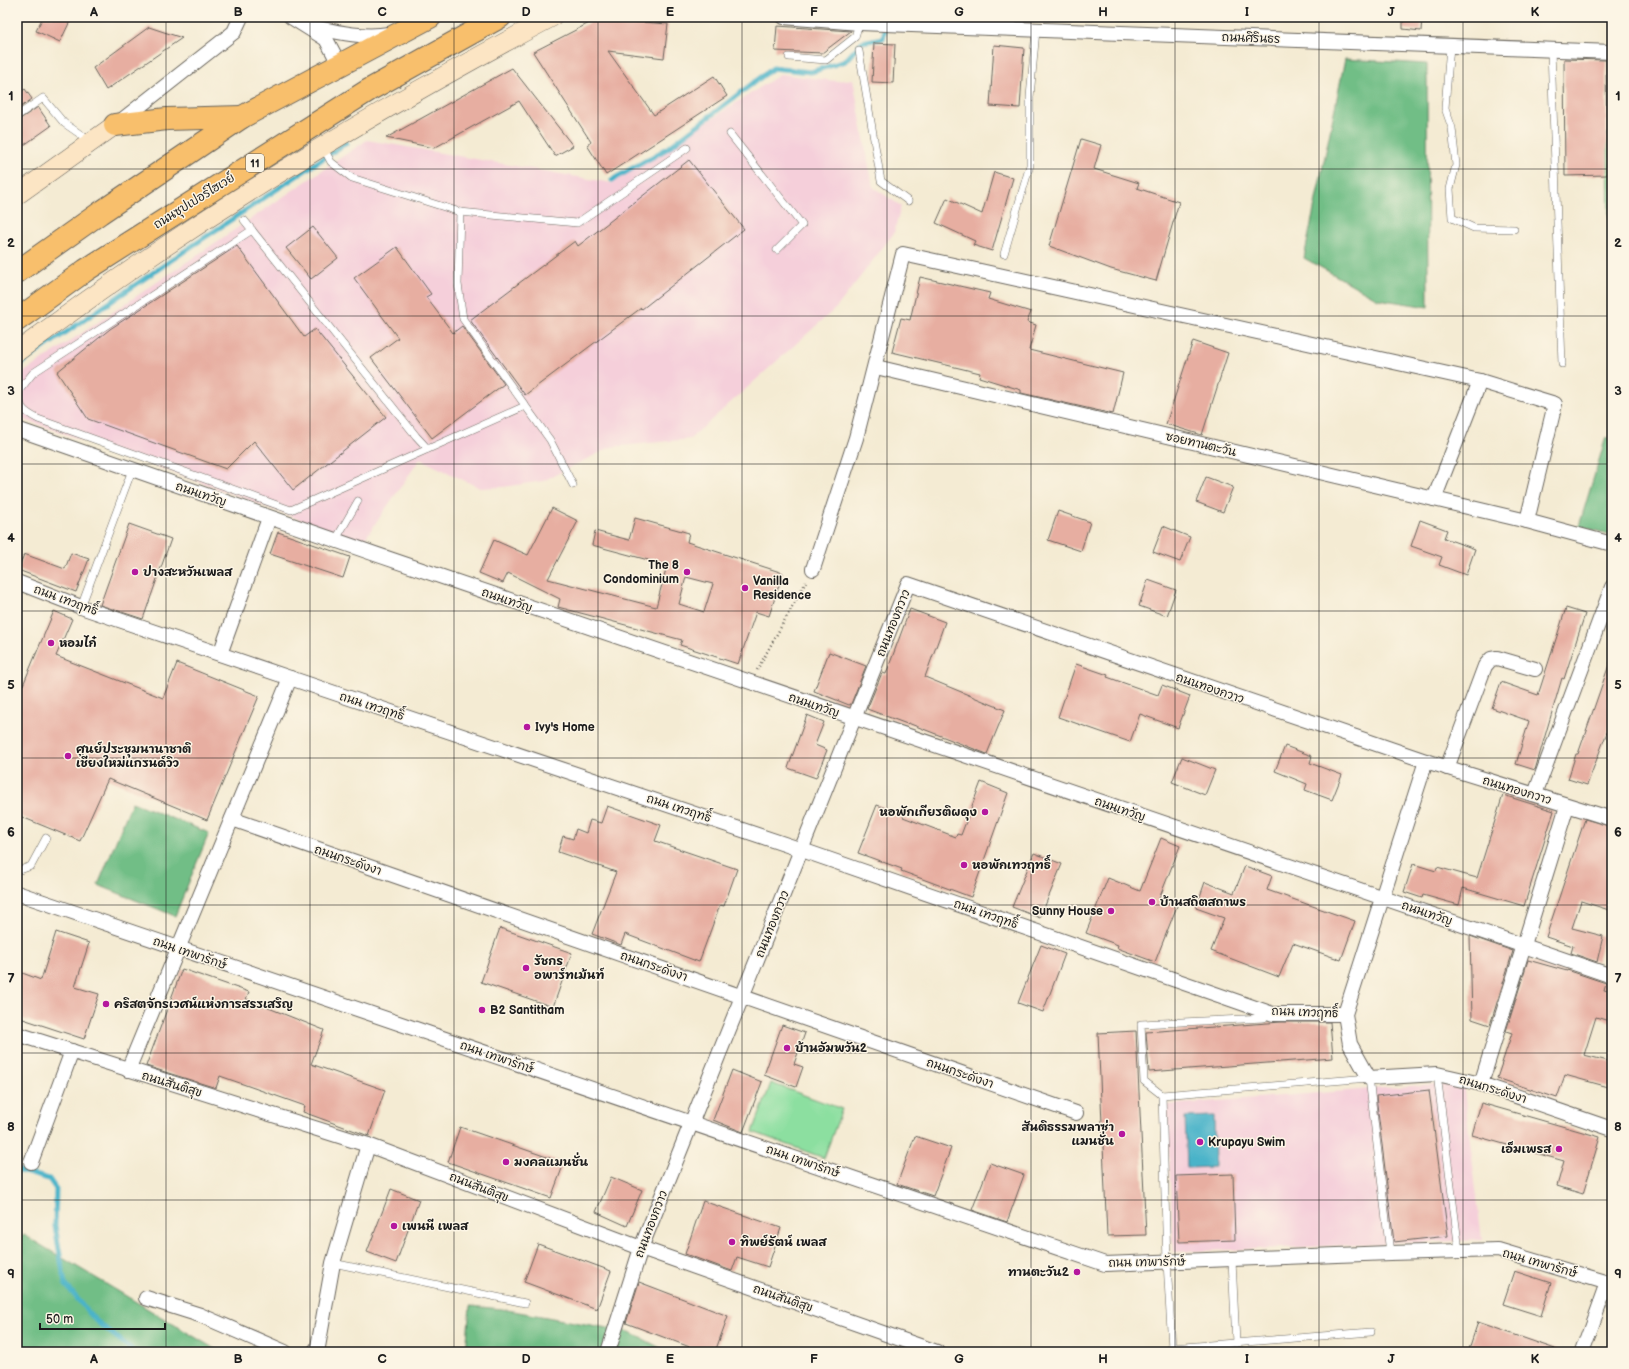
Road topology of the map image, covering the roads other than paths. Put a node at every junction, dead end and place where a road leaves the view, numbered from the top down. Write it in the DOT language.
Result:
graph roads {
  1 [pos="241,17"];
  2 [pos="291,17"];
  3 [pos="430,17"];
  4 [pos="500,17"];
  5 [pos="552,17"];
  6 [pos="784,17"];
  7 [pos="865,23"];
  8 [pos="305,25"];
  9 [pos="1036,30"];
  10 [pos="401,32"];
  11 [pos="1450,46"];
  12 [pos="1551,50"];
  13 [pos="859,51"];
  14 [pos="1612,52"];
  15 [pos="789,58"];
  16 [pos="334,68"];
  17 [pos="17,116"];
  18 [pos="242,118"];
  19 [pos="115,125"];
  20 [pos="730,134"];
  21 [pos="92,142"];
  22 [pos="323,148"];
  23 [pos="687,148"];
  24 [pos="18,194"];
  25 [pos="908,202"];
  26 [pos="460,212"];
  27 [pos="244,220"];
  28 [pos="1514,229"];
  29 [pos="252,230"];
  30 [pos="777,250"];
  31 [pos="1004,254"];
  32 [pos="17,272"];
  33 [pos="17,320"];
  34 [pos="17,352"];
  35 [pos="1562,364"];
  36 [pos="876,366"];
  37 [pos="1480,381"];
  38 [pos="525,406"];
  39 [pos="17,429"];
  40 [pos="428,449"];
  41 [pos="132,470"];
  42 [pos="573,484"];
  43 [pos="1434,499"];
  44 [pos="358,501"];
  45 [pos="269,518"];
  46 [pos="1527,521"];
  47 [pos="335,541"];
  48 [pos="1612,544"];
  49 [pos="813,569"];
  50 [pos="17,582"];
  51 [pos="1612,587"];
  52 [pos="81,607"];
  53 [pos="220,654"];
  54 [pos="1535,669"];
  55 [pos="290,678"];
  56 [pos="855,719"];
  57 [pos="1426,761"];
  58 [pos="1447,768"];
  59 [pos="1535,794"];
  60 [pos="1567,806"];
  61 [pos="232,819"];
  62 [pos="1612,819"];
  63 [pos="46,838"];
  64 [pos="802,850"];
  65 [pos="17,869"];
  66 [pos="17,894"];
  67 [pos="1382,898"];
  68 [pos="1524,946"];
  69 [pos="179,950"];
  70 [pos="1612,976"];
  71 [pos="742,997"];
  72 [pos="1345,1014"];
  73 [pos="1264,1018"];
  74 [pos="17,1034"];
  75 [pos="72,1052"];
  76 [pos="128,1070"];
  77 [pos="1437,1074"];
  78 [pos="1369,1078"];
  79 [pos="1481,1084"];
  80 [pos="1162,1095"];
  81 [pos="1076,1113"];
  82 [pos="691,1123"];
  83 [pos="1612,1129"];
  84 [pos="368,1145"];
  85 [pos="31,1162"];
  86 [pos="641,1248"];
  87 [pos="1459,1251"];
  88 [pos="1390,1253"];
  89 [pos="1232,1260"];
  90 [pos="333,1262"];
  91 [pos="1167,1262"];
  92 [pos="1610,1284"];
  93 [pos="146,1298"];
  94 [pos="525,1303"];
  95 [pos="1371,1332"];
  96 [pos="1236,1343"];
  97 [pos="910,1348"];
  98 [pos="285,1352"];
  99 [pos="314,1352"];
  100 [pos="608,1352"];
  101 [pos="937,1352"];
  102 [pos="1582,1352"];
  1 -- 19 [label="street"];
  2 -- 8 [label="street"];
  3 -- 10 [label="highway"];
  4 -- 33 [label="highway, ถนนซุปเปอร์ไฮเวย์ / 11"];
  5 -- 22 [label="main road"];
  6 -- 7 [label="street"];
  7 -- 9 [label="street, ถนนศิรินธร"];
  7 -- 15 [label="lane"];
  8 -- 10 [label="street"];
  8 -- 16 [label="street"];
  9 -- 11 [label="street, ถนนศิรินธร"];
  9 -- 31 [label="lane"];
  10 -- 16 [label="highway"];
  11 -- 12 [label="street, ถนนศิรินธร"];
  11 -- 28 [label="lane"];
  12 -- 14 [label="street, ถนนศิรินธร"];
  12 -- 35 [label="lane"];
  13 -- 25 [label="lane"];
  16 -- 18 [label="highway"];
  17 -- 21 [label="lane"];
  18 -- 19 [label="highway"];
  18 -- 32 [label="highway"];
  19 -- 21 [label="main road"];
  20 -- 30 [label="lane"];
  21 -- 24 [label="main road"];
  22 -- 26 [label="lane"];
  22 -- 34 [label="main road"];
  23 -- 26 [label="lane"];
  26 -- 38 [label="lane"];
  27 -- 29 [label="lane"];
  29 -- 40 [label="lane"];
  29 -- 40 [label="lane"];
  36 -- 37 [label="street"];
  36 -- 43 [label="street, ซอยทานตะวัน"];
  36 -- 49 [label="street"];
  37 -- 43 [label="street"];
  37 -- 46 [label="street"];
  38 -- 40 [label="lane"];
  38 -- 42 [label="lane"];
  39 -- 41 [label="street, ถนนเทวัญ"];
  41 -- 45 [label="street, ถนนเทวัญ"];
  41 -- 52 [label="lane"];
  43 -- 46 [label="street, ซอยทานตะวัน"];
  44 -- 47 [label="lane"];
  45 -- 47 [label="street, ถนนเทวัญ"];
  45 -- 53 [label="street"];
  46 -- 48 [label="street, ซอยทานตะวัน"];
  47 -- 56 [label="street, ถนนเทวัญ"];
  50 -- 52 [label="street, ถนน เทวฤทธิ์"];
  51 -- 59 [label="street"];
  52 -- 53 [label="street, ถนน เทวฤทธิ์"];
  53 -- 55 [label="street, ถนน เทวฤทธิ์"];
  54 -- 58 [label="street"];
  55 -- 61 [label="street"];
  55 -- 64 [label="street, ถนน เทวฤทธิ์"];
  56 -- 57 [label="street, ถนนทองกวาว"];
  56 -- 64 [label="street, ถนนทองกวาว"];
  56 -- 67 [label="street, ถนนเทวัญ"];
  57 -- 58 [label="street, ถนนทองกวาว"];
  57 -- 67 [label="street"];
  58 -- 59 [label="street, ถนนทองกวาว"];
  59 -- 60 [label="street, ถนนทองกวาว"];
  60 -- 62 [label="street, ถนนทองกวาว"];
  60 -- 68 [label="street"];
  61 -- 69 [label="street"];
  61 -- 71 [label="street, ถนนกระดังงา"];
  63 -- 65 [label="lane"];
  64 -- 71 [label="street, ถนนทองกวาว"];
  64 -- 72 [label="street, ถนน เทวฤทธิ์"];
  66 -- 69 [label="street, ถนน เทพารักษ์"];
  67 -- 68 [label="street, ถนนเทวัญ"];
  67 -- 72 [label="street"];
  68 -- 70 [label="street, ถนนเทวัญ"];
  68 -- 79 [label="street"];
  69 -- 76 [label="street"];
  69 -- 82 [label="street, ถนน เทพารักษ์"];
  71 -- 81 [label="street, ถนนกระดังงา"];
  71 -- 82 [label="street, ถนนทองกวาว"];
  72 -- 78 [label="street"];
  73 -- 80 [label="lane"];
  74 -- 75 [label="street, ถนนสันติสุข"];
  75 -- 76 [label="street, ถนนสันติสุข"];
  75 -- 85 [label="street"];
  76 -- 84 [label="street, ถนนสันติสุข"];
  77 -- 78 [label="street, ถนนกระดังงา"];
  77 -- 79 [label="street, ถนนกระดังงา"];
  77 -- 87 [label="lane"];
  78 -- 80 [label="lane"];
  78 -- 88 [label="lane"];
  79 -- 83 [label="street, ถนนกระดังงา"];
  80 -- 91 [label="lane"];
  82 -- 86 [label="street, ถนนทองกวาว"];
  82 -- 91 [label="street, ถนน เทพารักษ์"];
  84 -- 86 [label="street, ถนนสันติสุข"];
  84 -- 90 [label="street"];
  86 -- 97 [label="street, ถนนสันติสุข"];
  86 -- 100 [label="street, ถนนทองกวาว"];
  87 -- 88 [label="street, ถนน เทพารักษ์"];
  87 -- 92 [label="street, ถนน เทพารักษ์"];
  88 -- 89 [label="street, ถนน เทพารักษ์"];
  89 -- 91 [label="street, ถนน เทพารักษ์"];
  89 -- 96 [label="lane"];
  90 -- 94 [label="lane"];
  90 -- 99 [label="street"];
  91 -- 96 [label="lane"];
  92 -- 102 [label="street"];
  93 -- 98 [label="street"];
  95 -- 96 [label="lane"];
  97 -- 101 [label="street, ถนนสันติสุข"];
}
